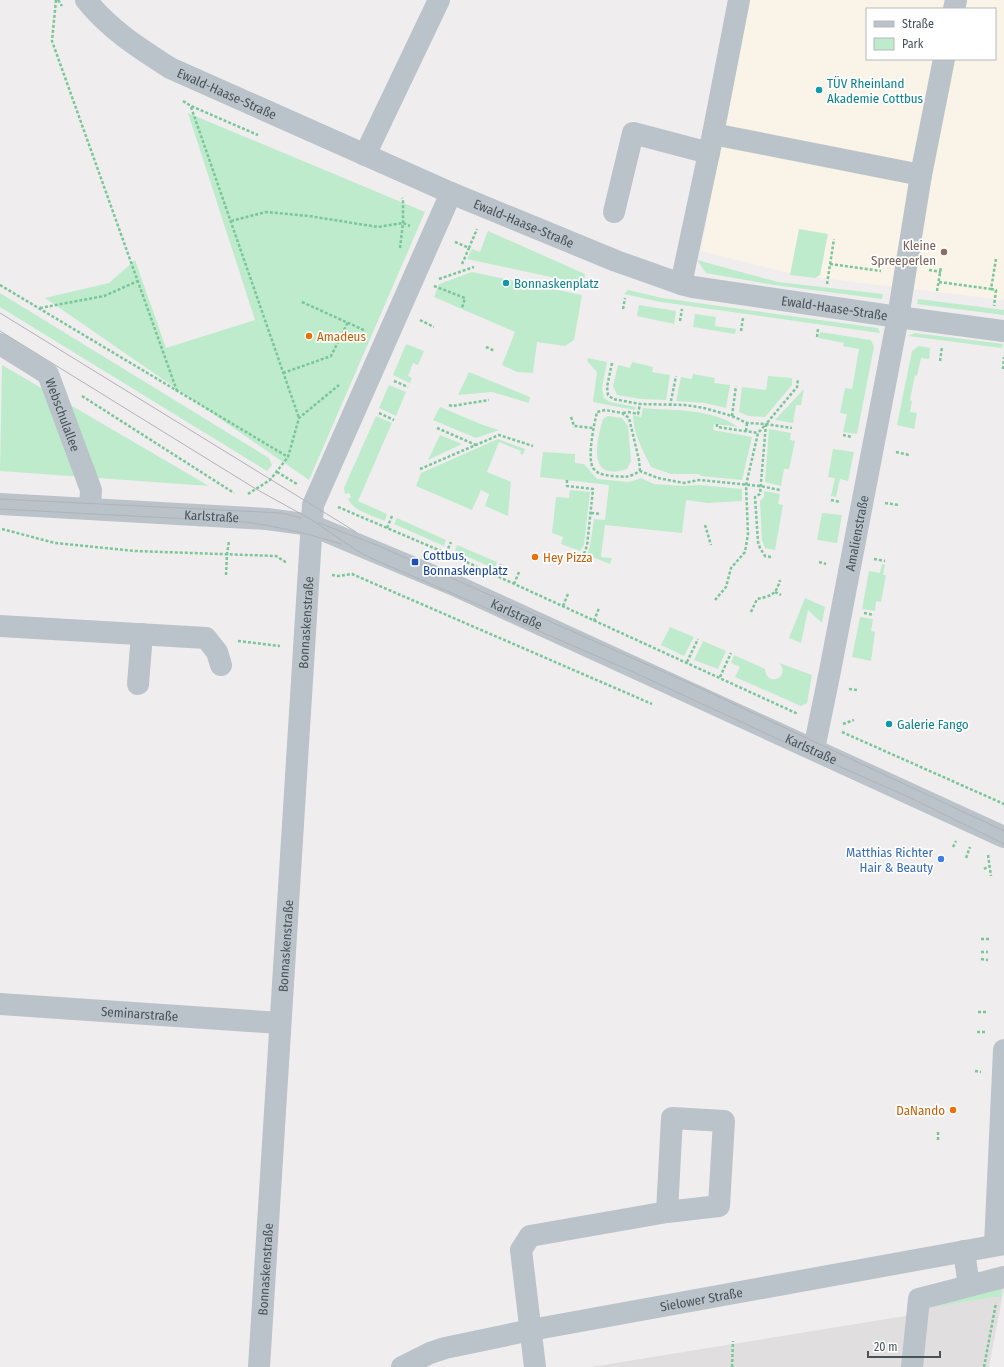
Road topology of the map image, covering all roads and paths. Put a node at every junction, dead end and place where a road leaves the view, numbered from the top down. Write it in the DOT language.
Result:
graph roads {
  1 [pos="56,0"];
  2 [pos="86,0"];
  3 [pos="439,0"];
  4 [pos="739,0"];
  5 [pos="944,60"];
  6 [pos="191,106"];
  7 [pos="711,143"];
  8 [pos="365,156"];
  9 [pos="921,176"];
  10 [pos="451,193"];
  11 [pos="397,196"];
  12 [pos="614,212"];
  13 [pos="231,221"];
  14 [pos="403,223"];
  15 [pos="415,227"];
  16 [pos="478,229"];
  17 [pos="834,239"];
  18 [pos="454,242"];
  19 [pos="469,248"];
  20 [pos="399,254"];
  21 [pos="996,259"];
  22 [pos="462,264"];
  23 [pos="830,264"];
  24 [pos="474,267"];
  25 [pos="942,267"];
  26 [pos="914,271"];
  27 [pos="941,272"];
  28 [pos="138,281"];
  29 [pos="434,281"];
  30 [pos="939,282"];
  31 [pos="427,283"];
  32 [pos="681,284"];
  33 [pos="827,284"];
  34 [pos="0,285"];
  35 [pos="991,289"];
  36 [pos="937,291"];
  37 [pos="625,298"];
  38 [pos="302,302"];
  39 [pos="994,306"];
  40 [pos="40,308"];
  41 [pos="462,308"];
  42 [pos="623,309"];
  43 [pos="682,309"];
  44 [pos="898,317"];
  45 [pos="743,318"];
  46 [pos="420,320"];
  47 [pos="680,321"];
  48 [pos="348,322"];
  49 [pos="369,324"];
  50 [pos="434,327"];
  51 [pos="818,329"];
  52 [pos="366,331"];
  53 [pos="741,331"];
  54 [pos="1004,331"];
  55 [pos="816,337"];
  56 [pos="363,338"];
  57 [pos="0,344"];
  58 [pos="942,346"];
  59 [pos="486,347"];
  60 [pos="495,350"];
  61 [pos="1004,357"];
  62 [pos="940,361"];
  63 [pos="612,363"];
  64 [pos="1003,369"];
  65 [pos="283,373"];
  66 [pos="676,376"];
  67 [pos="798,379"];
  68 [pos="391,380"];
  69 [pos="342,383"];
  70 [pos="736,386"];
  71 [pos="408,387"];
  72 [pos="177,391"];
  73 [pos="81,395"];
  74 [pos="489,400"];
  75 [pos="640,404"];
  76 [pos="449,405"];
  77 [pos="670,406"];
  78 [pos="373,410"];
  79 [pos="622,413"];
  80 [pos="732,416"];
  81 [pos="571,417"];
  82 [pos="299,418"];
  83 [pos="394,420"];
  84 [pos="747,423"];
  85 [pos="718,424"];
  86 [pos="766,424"];
  87 [pos="437,428"];
  88 [pos="593,428"];
  89 [pos="792,428"];
  90 [pos="746,431"];
  91 [pos="758,433"];
  92 [pos="843,435"];
  93 [pos="849,436"];
  94 [pos="477,445"];
  95 [pos="533,446"];
  96 [pos="892,452"];
  97 [pos="909,455"];
  98 [pos="288,457"];
  99 [pos="420,469"];
  100 [pos="640,471"];
  101 [pos="277,472"];
  102 [pos="567,480"];
  103 [pos="746,485"];
  104 [pos="760,486"];
  105 [pos="302,488"];
  106 [pos="780,490"];
  107 [pos="235,494"];
  108 [pos="246,495"];
  109 [pos="831,500"];
  110 [pos="837,501"];
  111 [pos="0,504"];
  112 [pos="332,504"];
  113 [pos="90,510"];
  114 [pos="591,513"];
  115 [pos="602,514"];
  116 [pos="392,516"];
  117 [pos="311,525"];
  118 [pos="705,525"];
  119 [pos="0,528"];
  120 [pos="387,528"];
  121 [pos="451,542"];
  122 [pos="711,545"];
  123 [pos="446,553"];
  124 [pos="583,556"];
  125 [pos="771,557"];
  126 [pos="819,562"];
  127 [pos="825,563"];
  128 [pos="288,564"];
  129 [pos="501,564"];
  130 [pos="520,572"];
  131 [pos="496,576"];
  132 [pos="780,580"];
  133 [pos="374,583"];
  134 [pos="514,584"];
  135 [pos="775,592"];
  136 [pos="568,594"];
  137 [pos="781,595"];
  138 [pos="715,600"];
  139 [pos="563,606"];
  140 [pos="599,608"];
  141 [pos="751,612"];
  142 [pos="594,620"];
  143 [pos="0,626"];
  144 [pos="142,634"];
  145 [pos="206,638"];
  146 [pos="698,639"];
  147 [pos="283,646"];
  148 [pos="731,653"];
  149 [pos="687,662"];
  150 [pos="221,665"];
  151 [pos="720,678"];
  152 [pos="138,684"];
  153 [pos="652,704"];
  154 [pos="801,715"];
  155 [pos="840,731"];
  156 [pos="814,749"];
  157 [pos="1004,804"];
  158 [pos="1004,837"];
  159 [pos="953,847"];
  160 [pos="970,847"];
  161 [pos="976,850"];
  162 [pos="982,852"];
  163 [pos="966,858"];
  164 [pos="990,866"];
  165 [pos="984,869"];
  166 [pos="991,876"];
  167 [pos="981,939"];
  168 [pos="989,939"];
  169 [pos="981,952"];
  170 [pos="988,952"];
  171 [pos="981,959"];
  172 [pos="988,960"];
  173 [pos="0,1004"];
  174 [pos="978,1012"];
  175 [pos="986,1012"];
  176 [pos="280,1023"];
  177 [pos="977,1032"];
  178 [pos="985,1032"];
  179 [pos="1004,1050"];
  180 [pos="938,1130"];
  181 [pos="938,1140"];
  182 [pos="667,1212"];
  183 [pos="1000,1245"];
  184 [pos="964,1251"];
  185 [pos="1004,1277"];
  186 [pos="969,1286"];
  187 [pos="997,1299"];
  188 [pos="531,1330"];
  189 [pos="733,1341"];
  190 [pos="445,1357"];
  191 [pos="259,1367"];
  192 [pos="402,1367"];
  193 [pos="535,1367"];
  194 [pos="732,1367"];
  195 [pos="912,1367"];
  196 [pos="984,1367"];
  1 -- 28 [label="path"];
  2 -- 8 [label="street, Ewald-Haase-Straße"];
  3 -- 8 [label="street"];
  4 -- 7 [label="street"];
  5 -- 9 [label="street, Amalienstraße"];
  6 -- 13 [label="path"];
  7 -- 9 [label="street"];
  7 -- 12 [label="street"];
  7 -- 32 [label="street"];
  8 -- 10 [label="street, Ewald-Haase-Straße"];
  9 -- 26 [label="street, Amalienstraße"];
  10 -- 32 [label="street, Ewald-Haase-Straße"];
  10 -- 117 [label="street"];
  11 -- 14 [label="path"];
  13 -- 14 [label="path"];
  13 -- 65 [label="path"];
  14 -- 15 [label="path"];
  14 -- 20 [label="path"];
  16 -- 19 [label="path"];
  17 -- 23 [label="path"];
  18 -- 19 [label="path"];
  19 -- 22 [label="path"];
  21 -- 35 [label="path"];
  23 -- 26 [label="path"];
  23 -- 33 [label="path"];
  24 -- 29 [label="path"];
  25 -- 27 [label="path"];
  26 -- 27 [label="path"];
  26 -- 44 [label="street, Amalienstraße"];
  27 -- 30 [label="path"];
  28 -- 40 [label="path"];
  28 -- 72 [label="path"];
  30 -- 35 [label="path"];
  30 -- 36 [label="path"];
  31 -- 41 [label="path"];
  32 -- 44 [label="street, Ewald-Haase-Straße"];
  34 -- 40 [label="path"];
  35 -- 39 [label="path"];
  37 -- 42 [label="path"];
  38 -- 48 [label="path"];
  40 -- 72 [label="path"];
  43 -- 47 [label="path"];
  44 -- 54 [label="street, Ewald-Haase-Straße"];
  44 -- 156 [label="street, Amalienstraße"];
  45 -- 53 [label="path"];
  46 -- 50 [label="path"];
  48 -- 52 [label="path"];
  48 -- 65 [label="path"];
  49 -- 52 [label="path"];
  51 -- 55 [label="path"];
  52 -- 56 [label="path"];
  57 -- 113 [label="street, Webschulallee"];
  58 -- 62 [label="path"];
  59 -- 60 [label="path"];
  61 -- 64 [label="path"];
  63 -- 75 [label="path"];
  65 -- 82 [label="path"];
  66 -- 77 [label="path"];
  67 -- 86 [label="path"];
  68 -- 71 [label="path"];
  69 -- 82 [label="path"];
  70 -- 80 [label="path"];
  72 -- 98 [label="path"];
  73 -- 107 [label="path"];
  74 -- 76 [label="path"];
  75 -- 77 [label="path"];
  75 -- 79 [label="path"];
  77 -- 80 [label="path"];
  78 -- 83 [label="path"];
  79 -- 88 [label="path"];
  79 -- 100 [label="path"];
  80 -- 84 [label="path"];
  81 -- 88 [label="path"];
  82 -- 98 [label="path"];
  84 -- 86 [label="path"];
  84 -- 90 [label="path"];
  85 -- 90 [label="path"];
  86 -- 89 [label="path"];
  86 -- 91 [label="path"];
  86 -- 104 [label="path"];
  87 -- 94 [label="path"];
  88 -- 100 [label="path"];
  90 -- 91 [label="path"];
  91 -- 103 [label="path"];
  92 -- 93 [label="path"];
  94 -- 95 [label="path"];
  94 -- 99 [label="path"];
  96 -- 97 [label="path"];
  98 -- 101 [label="path"];
  100 -- 103 [label="path"];
  101 -- 105 [label="path"];
  101 -- 108 [label="path"];
  102 -- 114 [label="path"];
  103 -- 104 [label="path"];
  103 -- 138 [label="path"];
  104 -- 106 [label="path"];
  104 -- 125 [label="path"];
  109 -- 110 [label="path"];
  111 -- 113 [label="street, Karlstraße"];
  112 -- 120 [label="path"];
  113 -- 117 [label="street, Karlstraße"];
  114 -- 115 [label="path"];
  114 -- 124 [label="path"];
  116 -- 120 [label="path"];
  117 -- 156 [label="street, Karlstraße"];
  117 -- 176 [label="street, Bonnaskenstraße"];
  118 -- 122 [label="path"];
  119 -- 128 [label="path"];
  120 -- 123 [label="path"];
  121 -- 123 [label="path"];
  123 -- 131 [label="path"];
  126 -- 127 [label="path"];
  129 -- 131 [label="path"];
  130 -- 134 [label="path"];
  131 -- 134 [label="path"];
  132 -- 135 [label="path"];
  133 -- 153 [label="path"];
  134 -- 139 [label="path"];
  135 -- 137 [label="path"];
  135 -- 141 [label="path"];
  136 -- 139 [label="path"];
  139 -- 142 [label="path"];
  140 -- 142 [label="path"];
  142 -- 149 [label="path"];
  143 -- 144 [label="street"];
  144 -- 145 [label="street"];
  144 -- 152 [label="street"];
  145 -- 147 [label="path"];
  145 -- 150 [label="street"];
  146 -- 149 [label="path"];
  148 -- 151 [label="path"];
  149 -- 151 [label="path"];
  151 -- 154 [label="path"];
  155 -- 157 [label="path"];
  156 -- 158 [label="street, Karlstraße"];
  159 -- 160 [label="path"];
  160 -- 161 [label="path"];
  160 -- 163 [label="path"];
  162 -- 164 [label="path"];
  164 -- 165 [label="path"];
  164 -- 166 [label="path"];
  167 -- 168 [label="path"];
  169 -- 170 [label="path"];
  171 -- 172 [label="path"];
  173 -- 176 [label="street, Seminarstraße"];
  174 -- 175 [label="path"];
  176 -- 191 [label="street, Bonnaskenstraße"];
  177 -- 178 [label="path"];
  179 -- 183 [label="street"];
  180 -- 181 [label="path"];
  182 -- 182 [label="street"];
  182 -- 188 [label="street"];
  183 -- 184 [label="street, Sielower Straße"];
  184 -- 186 [label="street"];
  184 -- 188 [label="street, Sielower Straße"];
  185 -- 186 [label="street"];
  186 -- 195 [label="street"];
  187 -- 196 [label="path"];
  188 -- 190 [label="street, Sielower Straße"];
  188 -- 193 [label="street"];
  189 -- 194 [label="path"];
  190 -- 192 [label="street, Sielower Straße"];
}
